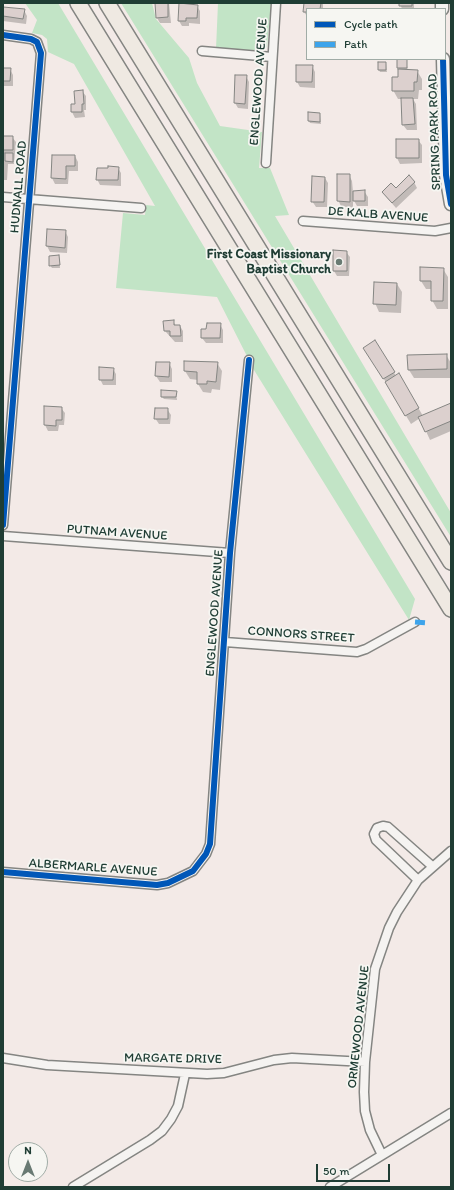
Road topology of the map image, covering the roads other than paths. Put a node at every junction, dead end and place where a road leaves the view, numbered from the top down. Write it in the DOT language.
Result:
graph roads {
  1 [pos="78,3"];
  2 [pos="107,3"];
  3 [pos="276,3"];
  4 [pos="3,35"];
  5 [pos="202,51"];
  6 [pos="272,57"];
  7 [pos="443,60"];
  8 [pos="266,163"];
  9 [pos="3,197"];
  10 [pos="29,199"];
  11 [pos="451,204"];
  12 [pos="141,208"];
  13 [pos="302,221"];
  14 [pos="451,228"];
  15 [pos="249,360"];
  16 [pos="3,525"];
  17 [pos="3,536"];
  18 [pos="230,553"];
  19 [pos="451,562"];
  20 [pos="451,609"];
  21 [pos="415,622"];
  22 [pos="225,642"];
  23 [pos="451,851"];
  24 [pos="199,864"];
  25 [pos="432,866"];
  26 [pos="3,872"];
  27 [pos="418,880"];
  28 [pos="3,1058"];
  29 [pos="365,1062"];
  30 [pos="185,1074"];
  31 [pos="451,1113"];
  32 [pos="382,1155"];
  33 [pos="73,1187"];
  34 [pos="330,1187"];
  1 -- 20 [label="highway"];
  2 -- 19 [label="highway"];
  3 -- 6 [label="street, ENGLEWOOD AVENUE"];
  4 -- 10 [label="street, HUDNALL ROAD"];
  5 -- 6 [label="street"];
  6 -- 8 [label="street, ENGLEWOOD AVENUE"];
  7 -- 11 [label="main road, SPRING PARK ROAD"];
  9 -- 10 [label="street"];
  10 -- 12 [label="street"];
  10 -- 16 [label="street, HUDNALL ROAD"];
  13 -- 14 [label="street, DE KALB AVENUE"];
  15 -- 18 [label="street, ENGLEWOOD AVENUE"];
  17 -- 18 [label="street, PUTNAM AVENUE"];
  18 -- 22 [label="street, ENGLEWOOD AVENUE"];
  21 -- 22 [label="street, CONNORS STREET"];
  22 -- 24 [label="street, ENGLEWOOD AVENUE"];
  23 -- 25 [label="street, ORMEWOOD AVENUE"];
  24 -- 26 [label="street, ALBERMARLE AVENUE"];
  25 -- 27 [label="street, ORMEWOOD AVENUE"];
  25 -- 27 [label="street"];
  27 -- 29 [label="street, ORMEWOOD AVENUE"];
  28 -- 30 [label="street, MARGATE DRIVE"];
  29 -- 30 [label="street, MARGATE DRIVE"];
  29 -- 32 [label="street, ORMEWOOD AVENUE"];
  30 -- 33 [label="street"];
  31 -- 32 [label="street"];
  32 -- 34 [label="street"];
}
